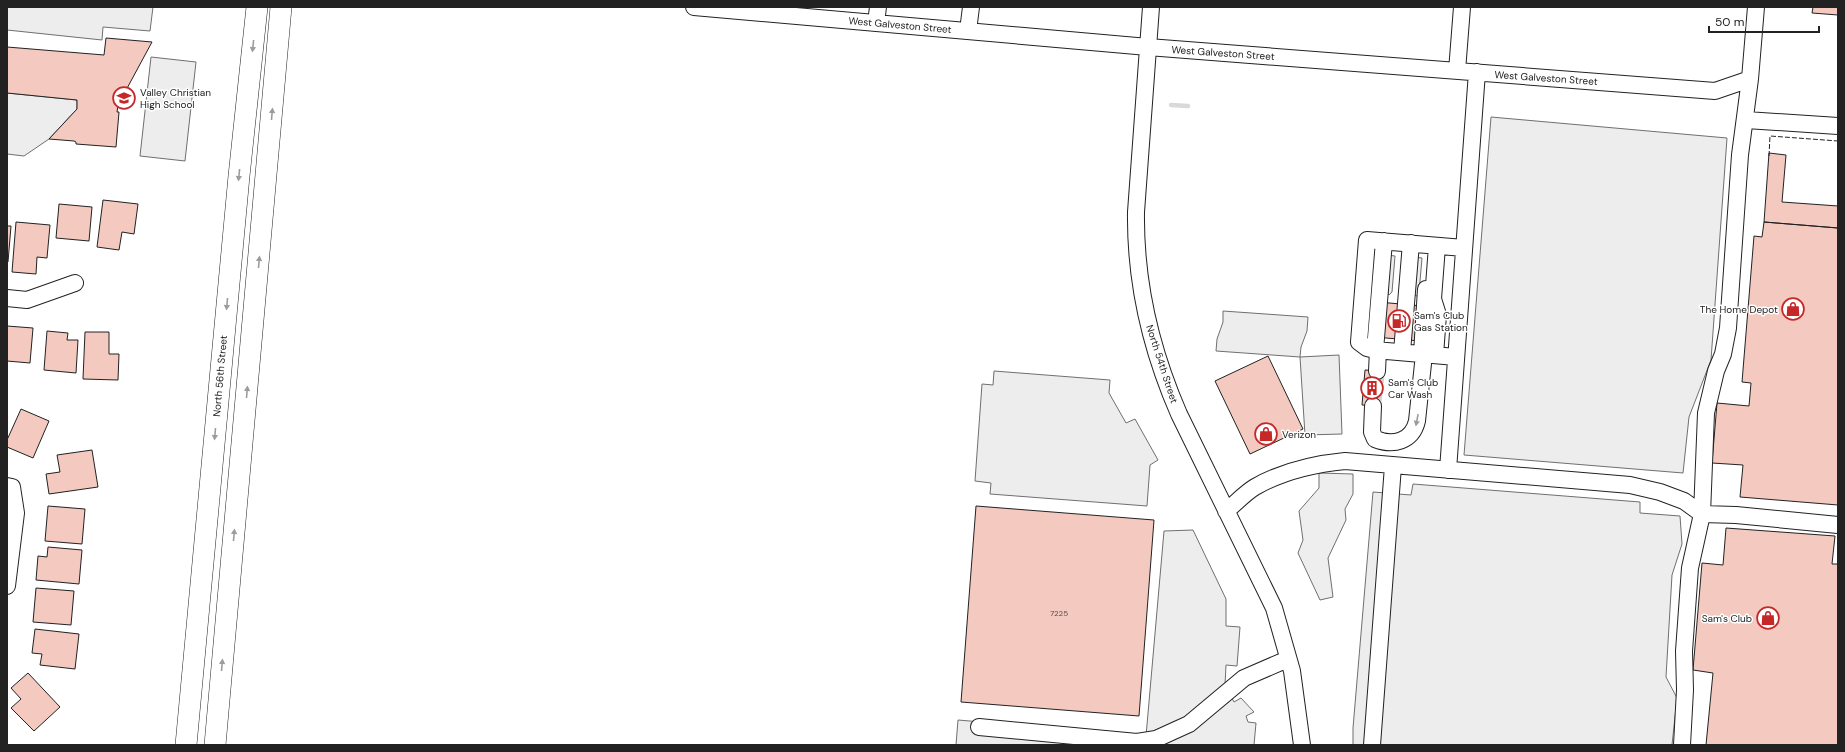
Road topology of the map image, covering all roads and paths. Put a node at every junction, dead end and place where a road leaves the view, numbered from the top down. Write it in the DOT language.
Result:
graph roads {
  1 [pos="257,7"];
  2 [pos="281,7"];
  3 [pos="694,7"];
  4 [pos="698,7"];
  5 [pos="878,7"];
  6 [pos="971,7"];
  7 [pos="1151,7"];
  8 [pos="1462,7"];
  9 [pos="1756,7"];
  10 [pos="876,23"];
  11 [pos="968,31"];
  12 [pos="1148,47"];
  13 [pos="1457,71"];
  14 [pos="1477,72"];
  15 [pos="1750,79"];
  16 [pos="1746,120"];
  17 [pos="1838,126"];
  18 [pos="1406,243"];
  19 [pos="1433,245"];
  20 [pos="1464,248"];
  21 [pos="75,283"];
  22 [pos="7,298"];
  23 [pos="1383,350"];
  24 [pos="1427,354"];
  25 [pos="1456,357"];
  26 [pos="1376,371"];
  27 [pos="1373,406"];
  28 [pos="1393,466"];
  29 [pos="1448,470"];
  30 [pos="10,487"];
  31 [pos="1226,510"];
  32 [pos="1702,514"];
  33 [pos="1838,525"];
  34 [pos="7,586"];
  35 [pos="1288,659"];
  36 [pos="979,727"];
  37 [pos="186,745"];
  38 [pos="215,745"];
  39 [pos="1302,745"];
  40 [pos="1372,745"];
  41 [pos="1682,745"];
  1 -- 37 [label="main road, North 56th Street, one-way"];
  38 -- 2 [label="main road, one-way"];
  3 -- 4 [label="street, West Galveston Street"];
  4 -- 10 [label="street, West Galveston Street"];
  5 -- 10 [label="street"];
  6 -- 11 [label="street"];
  7 -- 12 [label="street, North 54th Street"];
  8 -- 13 [label="street"];
  9 -- 15 [label="street"];
  10 -- 11 [label="street, West Galveston Street"];
  11 -- 12 [label="street, West Galveston Street"];
  12 -- 13 [label="street, West Galveston Street"];
  12 -- 31 [label="street, North 54th Street"];
  13 -- 14 [label="street, West Galveston Street"];
  14 -- 15 [label="street, West Galveston Street"];
  14 -- 20 [label="street"];
  15 -- 16 [label="street"];
  16 -- 17 [label="street"];
  16 -- 32 [label="street"];
  18 -- 19 [label="street"];
  18 -- 23 [label="street"];
  18 -- 23 [label="street"];
  19 -- 20 [label="street"];
  19 -- 24 [label="street"];
  20 -- 25 [label="street"];
  21 -- 22 [label="street"];
  23 -- 24 [label="street"];
  23 -- 26 [label="street"];
  24 -- 25 [label="street"];
  24 -- 27 [label="street, one-way"];
  25 -- 29 [label="street"];
  28 -- 29 [label="street"];
  28 -- 31 [label="street"];
  28 -- 40 [label="street"];
  29 -- 32 [label="street"];
  30 -- 34 [label="street"];
  31 -- 35 [label="street, North 54th Street"];
  32 -- 33 [label="street"];
  32 -- 41 [label="street"];
  35 -- 36 [label="street"];
  35 -- 39 [label="street, North 54th Street"];
}
